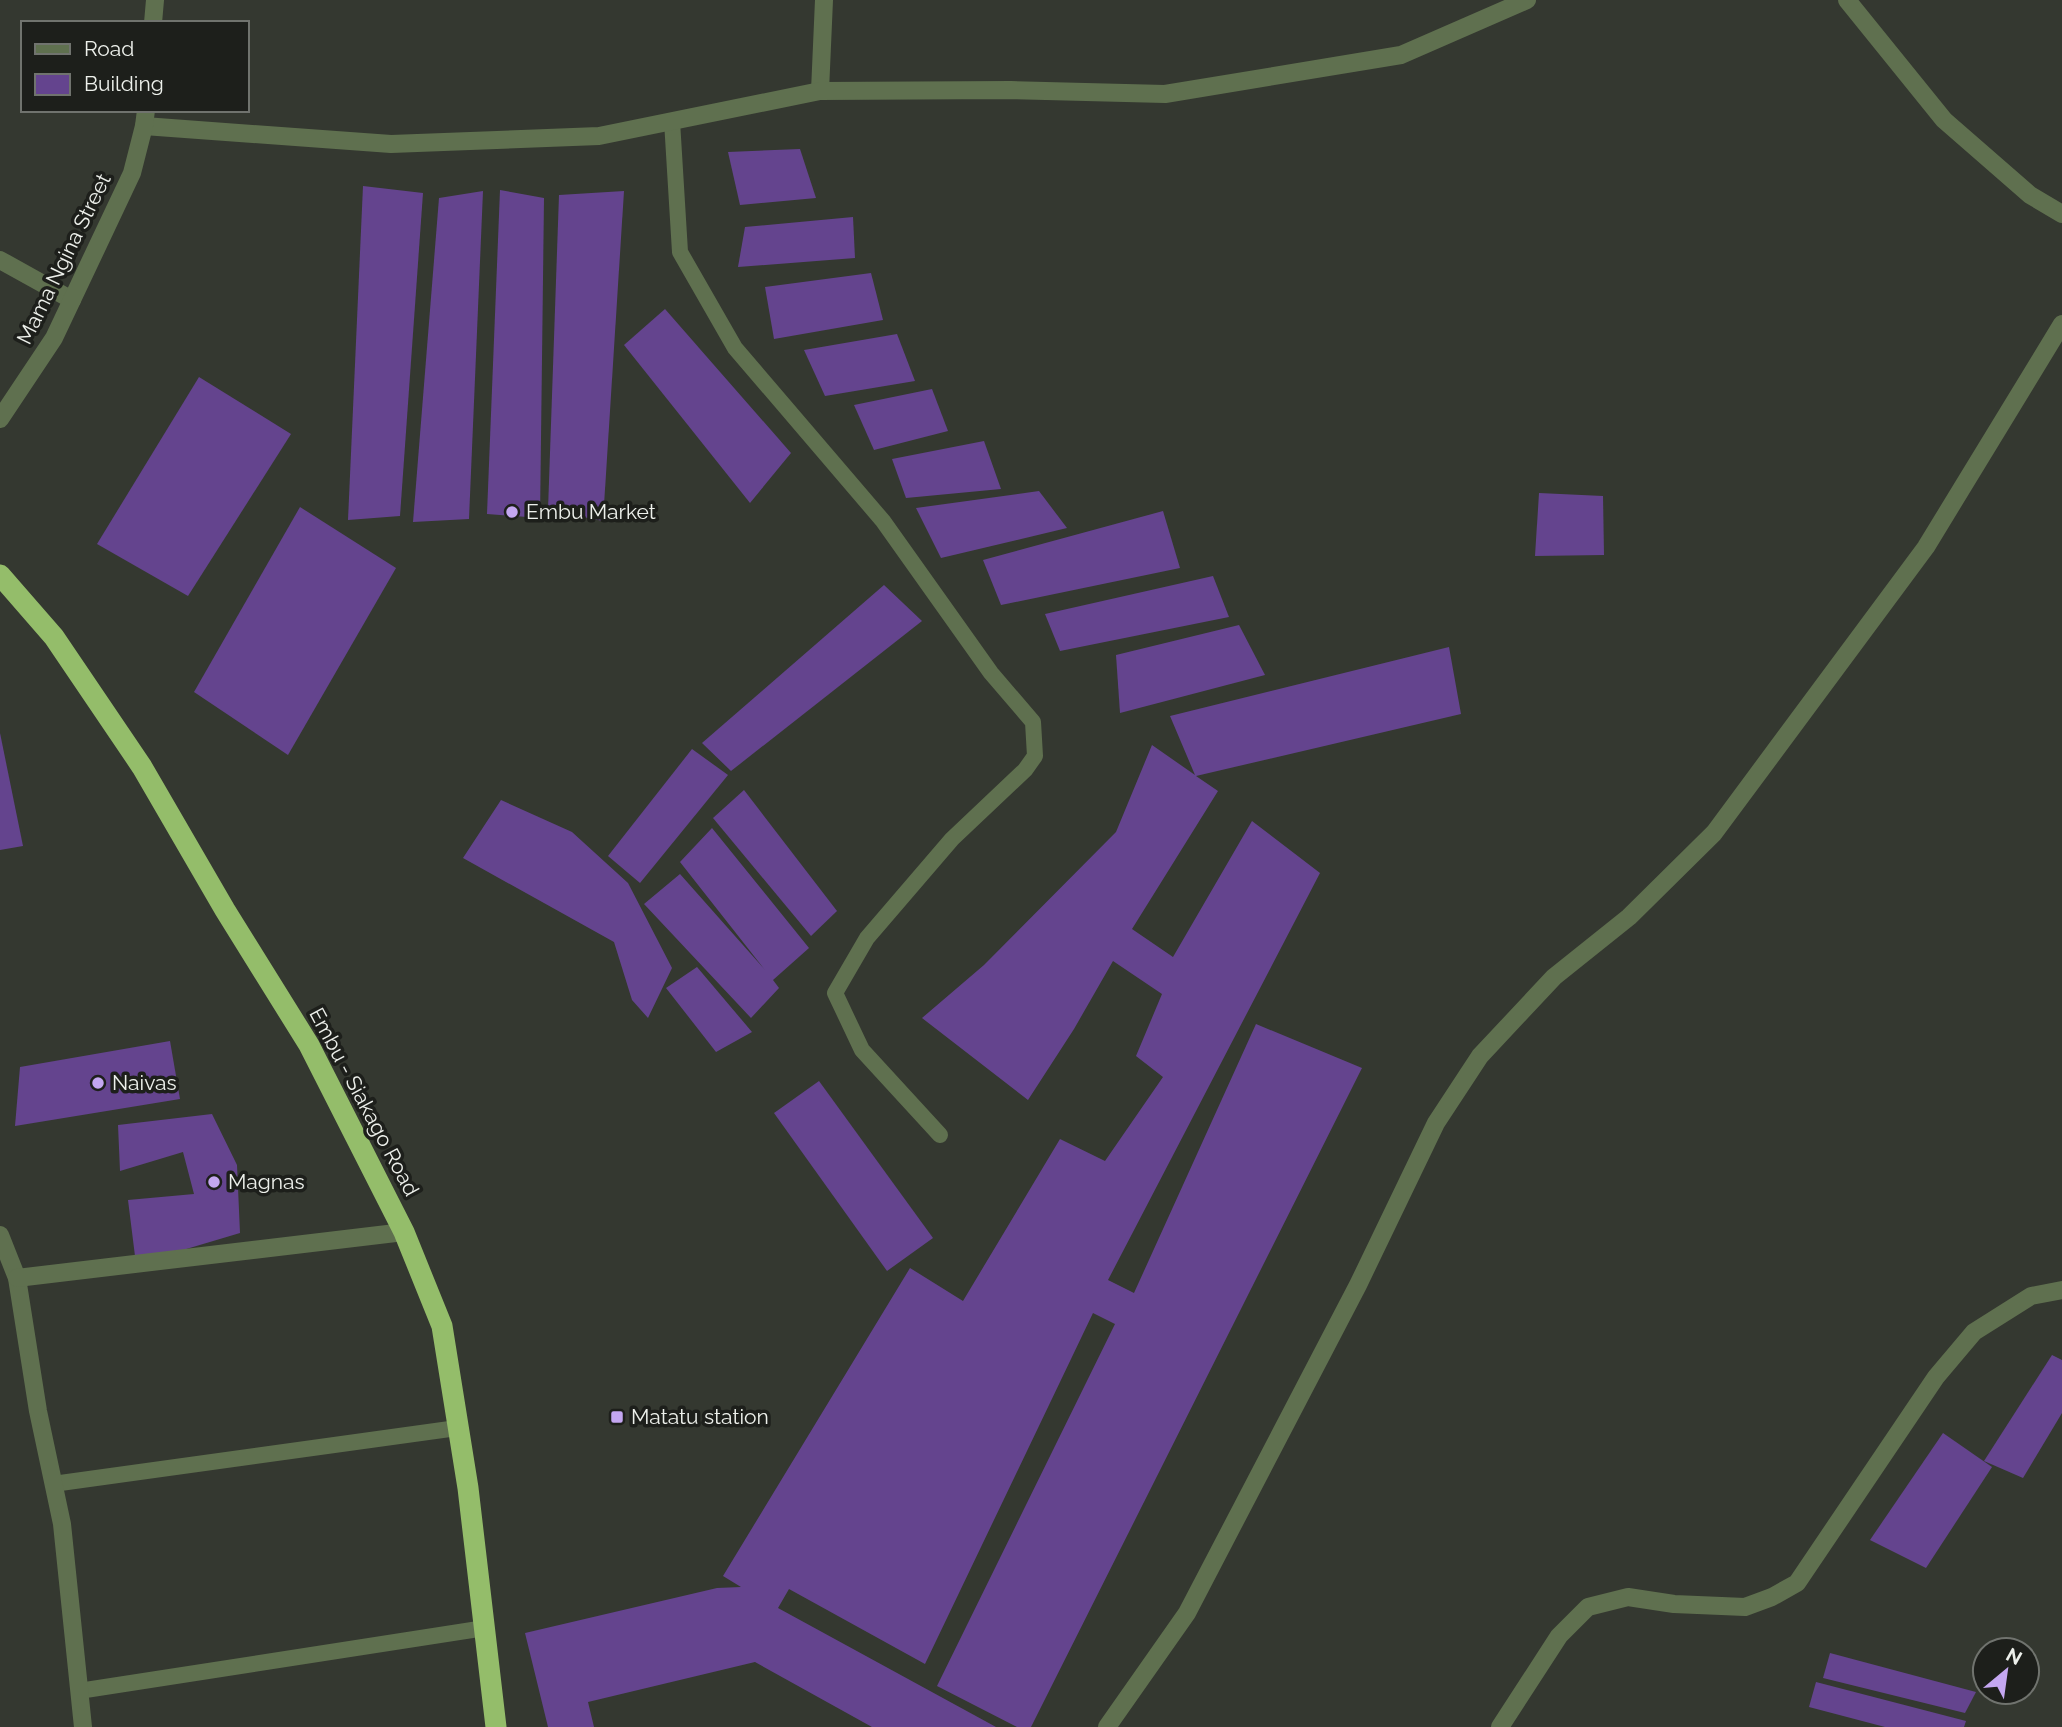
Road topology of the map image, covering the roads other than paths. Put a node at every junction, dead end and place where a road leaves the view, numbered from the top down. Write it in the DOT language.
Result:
graph roads {
  1 [pos="155,0"];
  2 [pos="824,0"];
  3 [pos="1527,0"];
  4 [pos="1847,0"];
  5 [pos="153,21"];
  6 [pos="820,91"];
  7 [pos="145,118"];
  8 [pos="672,121"];
  9 [pos="2062,214"];
  10 [pos="0,260"];
  11 [pos="72,300"];
  12 [pos="2062,324"];
  13 [pos="0,419"];
  14 [pos="0,575"];
  15 [pos="940,1135"];
  16 [pos="404,1232"];
  17 [pos="0,1234"];
  18 [pos="17,1278"];
  19 [pos="2062,1290"];
  20 [pos="457,1428"];
  21 [pos="53,1484"];
  22 [pos="485,1628"];
  23 [pos="79,1691"];
  24 [pos="83,1727"];
  25 [pos="496,1727"];
  26 [pos="1107,1727"];
  27 [pos="1500,1727"];
  1 -- 5 [label="street"];
  2 -- 6 [label="street"];
  3 -- 6 [label="street"];
  4 -- 9 [label="street"];
  6 -- 8 [label="street"];
  7 -- 8 [label="street"];
  7 -- 11 [label="street, Mama Ngina Street"];
  8 -- 15 [label="lane"];
  10 -- 11 [label="street"];
  11 -- 13 [label="street, Mama Ngina Street"];
  12 -- 26 [label="street"];
  14 -- 16 [label="highway, Embu - Siakago Road"];
  16 -- 18 [label="street"];
  16 -- 20 [label="highway, Embu - Siakago Road"];
  17 -- 18 [label="street"];
  18 -- 21 [label="street"];
  19 -- 27 [label="street"];
  20 -- 21 [label="lane"];
  20 -- 22 [label="highway, Embu - Siakago Road"];
  21 -- 23 [label="street"];
  22 -- 23 [label="lane"];
  22 -- 25 [label="highway, Embu - Siakago Road"];
  23 -- 24 [label="street"];
}
